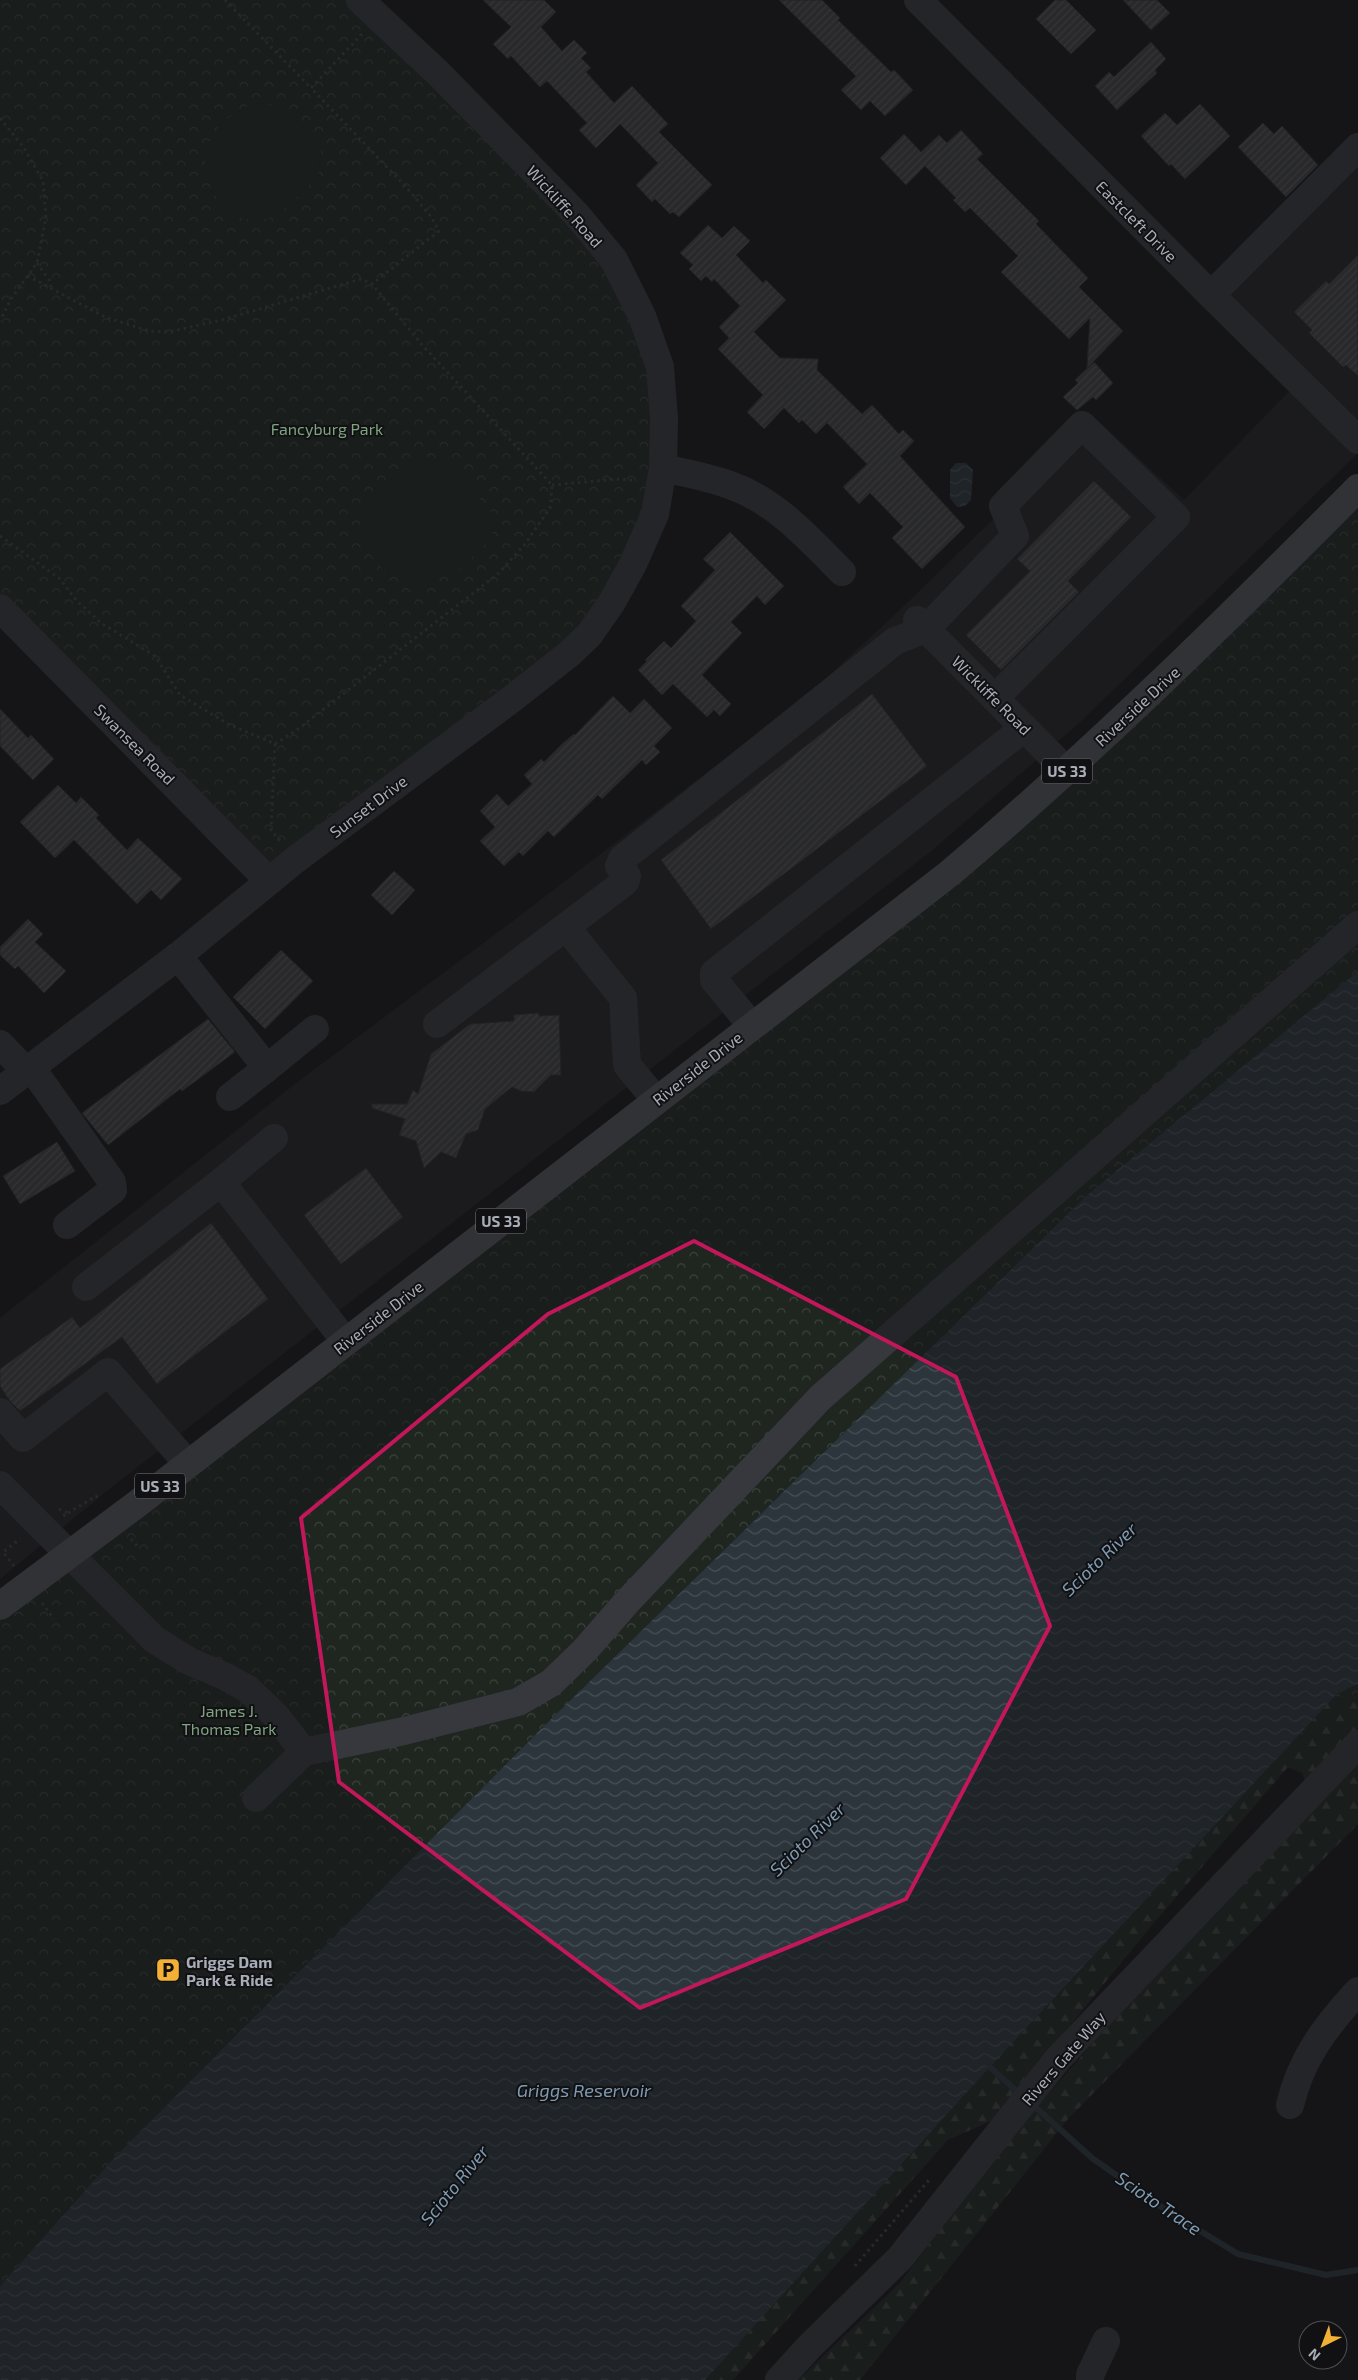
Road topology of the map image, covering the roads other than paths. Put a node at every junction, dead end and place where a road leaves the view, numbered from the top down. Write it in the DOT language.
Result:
graph roads {
  1 [pos="918,0"];
  2 [pos="369,8"];
  3 [pos="1358,146"];
  4 [pos="1210,295"];
  5 [pos="1358,440"];
  6 [pos="652,474"];
  7 [pos="1358,488"];
  8 [pos="842,572"];
  9 [pos="0,608"];
  10 [pos="922,624"];
  11 [pos="995,698"];
  12 [pos="1024,728"];
  13 [pos="1067,771"];
  14 [pos="269,881"];
  15 [pos="1358,925"];
  16 [pos="566,927"];
  17 [pos="178,956"];
  18 [pos="437,1024"];
  19 [pos="752,1026"];
  20 [pos="315,1029"];
  21 [pos="0,1044"];
  22 [pos="267,1068"];
  23 [pos="28,1069"];
  24 [pos="0,1091"];
  25 [pos="230,1097"];
  26 [pos="656,1100"];
  27 [pos="274,1138"];
  28 [pos="221,1182"];
  29 [pos="68,1225"];
  30 [pos="86,1287"];
  31 [pos="346,1342"];
  32 [pos="0,1412"];
  33 [pos="188,1464"];
  34 [pos="0,1485"];
  35 [pos="68,1554"];
  36 [pos="0,1606"];
  37 [pos="1358,1744"];
  38 [pos="304,1752"];
  39 [pos="256,1798"];
  40 [pos="1358,1991"];
  41 [pos="1290,2105"];
  42 [pos="1106,2341"];
  43 [pos="779,2380"];
  44 [pos="1090,2380"];
  1 -- 4 [label="street, Eastcleft Drive"];
  2 -- 6 [label="street, Wickliffe Road"];
  3 -- 4 [label="street"];
  4 -- 5 [label="street, Eastcleft Drive"];
  6 -- 8 [label="street"];
  6 -- 14 [label="street, Sunset Drive"];
  7 -- 13 [label="main road, Riverside Drive / US 33"];
  9 -- 14 [label="street, Swansea Road"];
  10 -- 11 [label="street, Wickliffe Road"];
  10 -- 11 [label="street"];
  10 -- 16 [label="street"];
  11 -- 12 [label="street, Wickliffe Road"];
  12 -- 13 [label="street, Wickliffe Road"];
  12 -- 19 [label="street"];
  13 -- 19 [label="main road, Riverside Drive / US 33"];
  14 -- 17 [label="street, Sunset Drive"];
  15 -- 38 [label="street"];
  16 -- 18 [label="street"];
  16 -- 26 [label="street"];
  17 -- 22 [label="street"];
  17 -- 23 [label="street, Sunset Drive"];
  19 -- 26 [label="main road, Riverside Drive / US 33"];
  20 -- 22 [label="street"];
  21 -- 23 [label="street"];
  22 -- 25 [label="street"];
  23 -- 24 [label="street, Sunset Drive"];
  23 -- 29 [label="street"];
  26 -- 31 [label="main road, Riverside Drive / US 33"];
  27 -- 28 [label="street"];
  28 -- 30 [label="street"];
  28 -- 31 [label="street"];
  31 -- 33 [label="main road, Riverside Drive / US 33"];
  32 -- 33 [label="street"];
  33 -- 35 [label="main road, Riverside Drive / US 33"];
  34 -- 35 [label="street"];
  35 -- 36 [label="main road, Riverside Drive / US 33"];
  35 -- 38 [label="street"];
  37 -- 43 [label="street, Rivers Gate Way"];
  38 -- 39 [label="street"];
  40 -- 41 [label="street"];
  42 -- 44 [label="street"];
}
